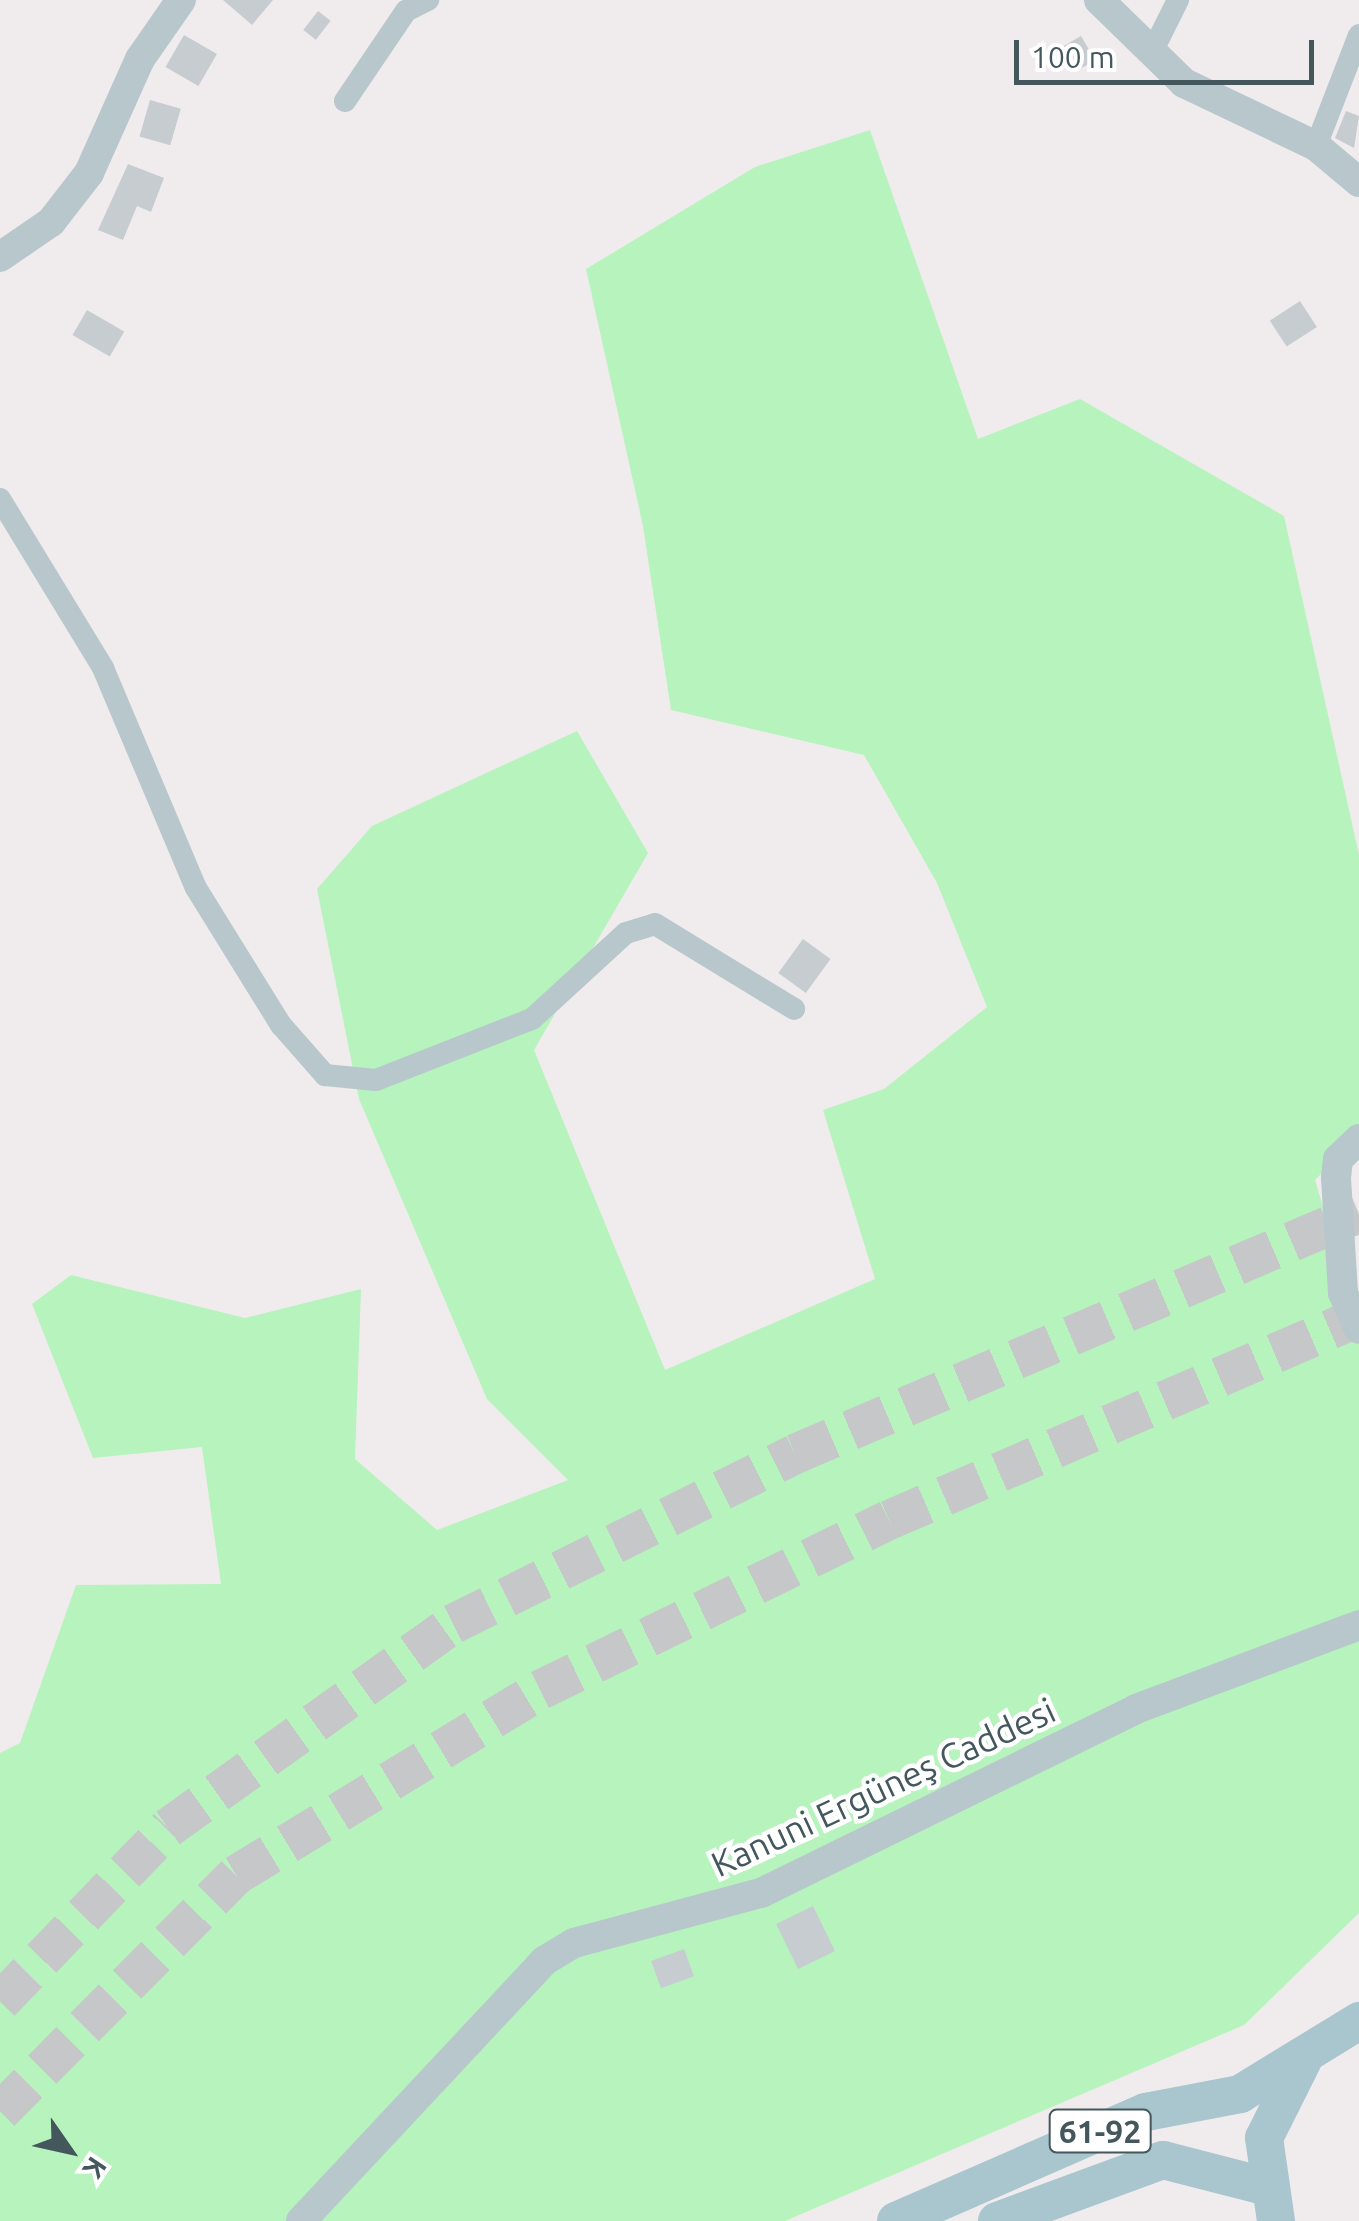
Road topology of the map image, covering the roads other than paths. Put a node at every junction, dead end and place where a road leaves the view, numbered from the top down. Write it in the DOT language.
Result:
graph roads {
  1 [pos="428,0"];
  2 [pos="1099,0"];
  3 [pos="1178,0"];
  4 [pos="171,4"];
  5 [pos="1359,35"];
  6 [pos="1153,50"];
  7 [pos="345,101"];
  8 [pos="1316,146"];
  9 [pos="1359,182"];
  10 [pos="0,258"];
  11 [pos="0,500"];
  12 [pos="794,1009"];
  13 [pos="1359,1139"];
  14 [pos="1359,1329"];
  15 [pos="1359,1625"];
  16 [pos="1359,2021"];
  17 [pos="1307,2054"];
  18 [pos="1270,2204"];
  19 [pos="301,2221"];
  20 [pos="896,2221"];
  21 [pos="997,2221"];
  1 -- 7 [label="street"];
  2 -- 6 [label="street"];
  3 -- 6 [label="street"];
  4 -- 10 [label="street"];
  5 -- 8 [label="street"];
  6 -- 8 [label="street"];
  8 -- 9 [label="street"];
  11 -- 12 [label="street"];
  13 -- 14 [label="street"];
  15 -- 19 [label="street, Kanuni Ergüneş Caddesi"];
  16 -- 17 [label="main road, 61-92"];
  17 -- 18 [label="main road, 61-92"];
  17 -- 20 [label="main road, 61-92"];
  18 -- 21 [label="main road, 61-92"];
}
